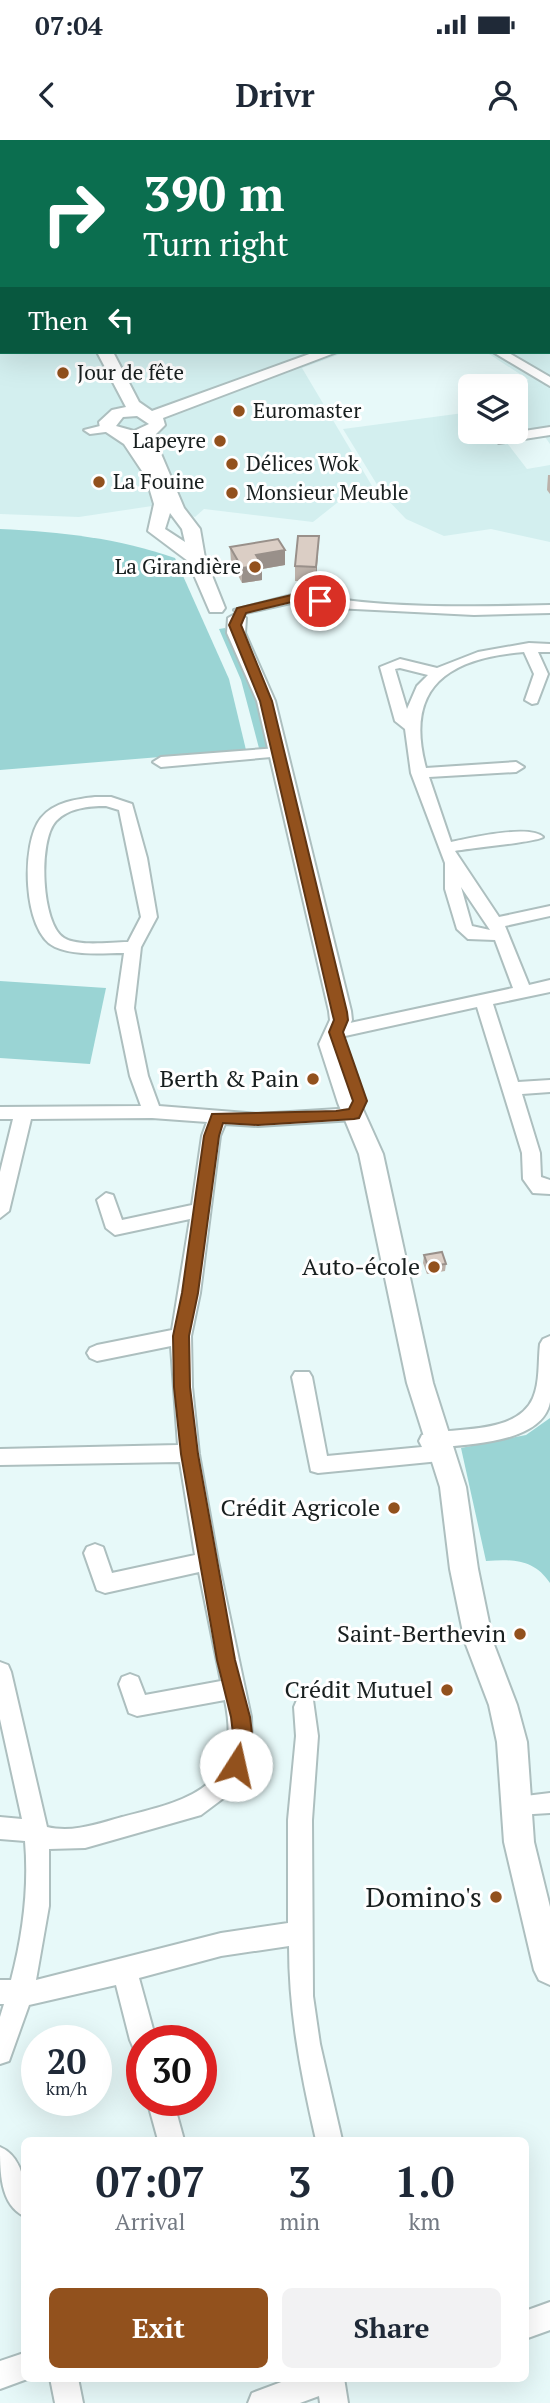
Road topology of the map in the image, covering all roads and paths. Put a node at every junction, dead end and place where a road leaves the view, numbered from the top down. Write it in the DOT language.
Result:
graph roads {
  1 [pos="93,354"];
  2 [pos="106,354"];
  3 [pos="323,354"];
  4 [pos="502,354"];
  5 [pos="550,382"];
  6 [pos="118,413"];
  7 [pos="146,414"];
  8 [pos="90,430"];
  9 [pos="550,431"];
  10 [pos="116,432"];
  11 [pos="148,433"];
  12 [pos="528,434"];
  13 [pos="196,558"];
  14 [pos="550,610"];
  15 [pos="229,612"];
  16 [pos="529,647"];
  17 [pos="550,648"];
  18 [pos="437,673"];
  19 [pos="532,700"];
  20 [pos="410,726"];
  21 [pos="275,753"];
  22 [pos="161,762"];
  23 [pos="516,767"];
  24 [pos="419,773"];
  25 [pos="535,836"];
  26 [pos="450,855"];
  27 [pos="550,911"];
  28 [pos="498,929"];
  29 [pos="133,947"];
  30 [pos="550,986"];
  31 [pos="523,992"];
  32 [pos="483,1000"];
  33 [pos="336,1032"];
  34 [pos="550,1086"];
  35 [pos="513,1089"];
  36 [pos="152,1112"];
  37 [pos="0,1113"];
  38 [pos="23,1114"];
  39 [pos="354,1114"];
  40 [pos="218,1117"];
  41 [pos="545,1187"];
  42 [pos="106,1199"];
  43 [pos="201,1210"];
  44 [pos="0,1211"];
  45 [pos="181,1336"];
  46 [pos="550,1344"];
  47 [pos="97,1353"];
  48 [pos="302,1377"];
  49 [pos="434,1447"];
  50 [pos="189,1454"];
  51 [pos="0,1457"];
  52 [pos="95,1553"];
  53 [pos="207,1561"];
  54 [pos="1,1678"];
  55 [pos="130,1684"];
  56 [pos="234,1689"];
  57 [pos="305,1707"];
  58 [pos="550,1803"];
  59 [pos="517,1805"];
  60 [pos="0,1828"];
  61 [pos="35,1834"];
  62 [pos="299,1934"];
  63 [pos="550,1970"];
  64 [pos="125,1972"];
  65 [pos="10,1994"];
  66 [pos="139,2025"];
  67 [pos="0,2052"];
  68 [pos="164,2116"];
  69 [pos="170,2137"];
  70 [pos="328,2137"];
  71 [pos="0,2160"];
  72 [pos="21,2198"];
  73 [pos="550,2316"];
  74 [pos="529,2324"];
  75 [pos="21,2368"];
  76 [pos="0,2375"];
  77 [pos="65,2382"];
  78 [pos="319,2382"];
  79 [pos="331,2382"];
  80 [pos="69,2403"];
  81 [pos="262,2403"];
  82 [pos="334,2403"];
  1 -- 6 [label="main road"];
  2 -- 7 [label="main road"];
  3 -- 7 [label="main road"];
  4 -- 5 [label="street"];
  6 -- 7 [label="main road"];
  6 -- 10 [label="main road"];
  7 -- 11 [label="main road"];
  8 -- 10 [label="street"];
  9 -- 12 [label="street"];
  10 -- 11 [label="main road"];
  10 -- 13 [label="main road"];
  11 -- 13 [label="main road"];
  13 -- 15 [label="main road"];
  14 -- 15 [label="street"];
  15 -- 21 [label="main road"];
  16 -- 17 [label="street"];
  16 -- 18 [label="street"];
  16 -- 19 [label="street"];
  18 -- 20 [label="street"];
  18 -- 20 [label="street"];
  20 -- 24 [label="street"];
  21 -- 22 [label="street"];
  21 -- 33 [label="main road"];
  23 -- 24 [label="street"];
  24 -- 26 [label="street"];
  25 -- 26 [label="street"];
  26 -- 28 [label="street"];
  26 -- 28 [label="street"];
  27 -- 28 [label="street"];
  28 -- 31 [label="street"];
  29 -- 29 [label="street"];
  29 -- 36 [label="street"];
  30 -- 31 [label="street"];
  31 -- 32 [label="street"];
  32 -- 33 [label="street"];
  32 -- 35 [label="street"];
  33 -- 39 [label="main road"];
  34 -- 35 [label="street"];
  35 -- 41 [label="street"];
  36 -- 38 [label="street"];
  36 -- 40 [label="street"];
  37 -- 38 [label="street"];
  38 -- 44 [label="street"];
  39 -- 40 [label="street"];
  39 -- 49 [label="main road"];
  40 -- 43 [label="street"];
  42 -- 43 [label="street"];
  43 -- 45 [label="street"];
  45 -- 47 [label="street"];
  45 -- 50 [label="street"];
  46 -- 49 [label="street"];
  48 -- 49 [label="street"];
  49 -- 59 [label="main road"];
  50 -- 51 [label="street"];
  50 -- 53 [label="street"];
  52 -- 53 [label="street"];
  53 -- 56 [label="street"];
  54 -- 61 [label="street"];
  55 -- 56 [label="street"];
  56 -- 61 [label="street"];
  57 -- 62 [label="street"];
  58 -- 59 [label="street"];
  59 -- 63 [label="main road"];
  60 -- 61 [label="street"];
  61 -- 65 [label="street"];
  62 -- 64 [label="street"];
  62 -- 70 [label="street"];
  64 -- 65 [label="street"];
  64 -- 66 [label="street"];
  65 -- 67 [label="street"];
  68 -- 69 [label="street"];
  71 -- 72 [label="street"];
  73 -- 74 [label="street"];
  75 -- 76 [label="street"];
  77 -- 80 [label="street"];
  78 -- 81 [label="street"];
  79 -- 82 [label="street"];
}
